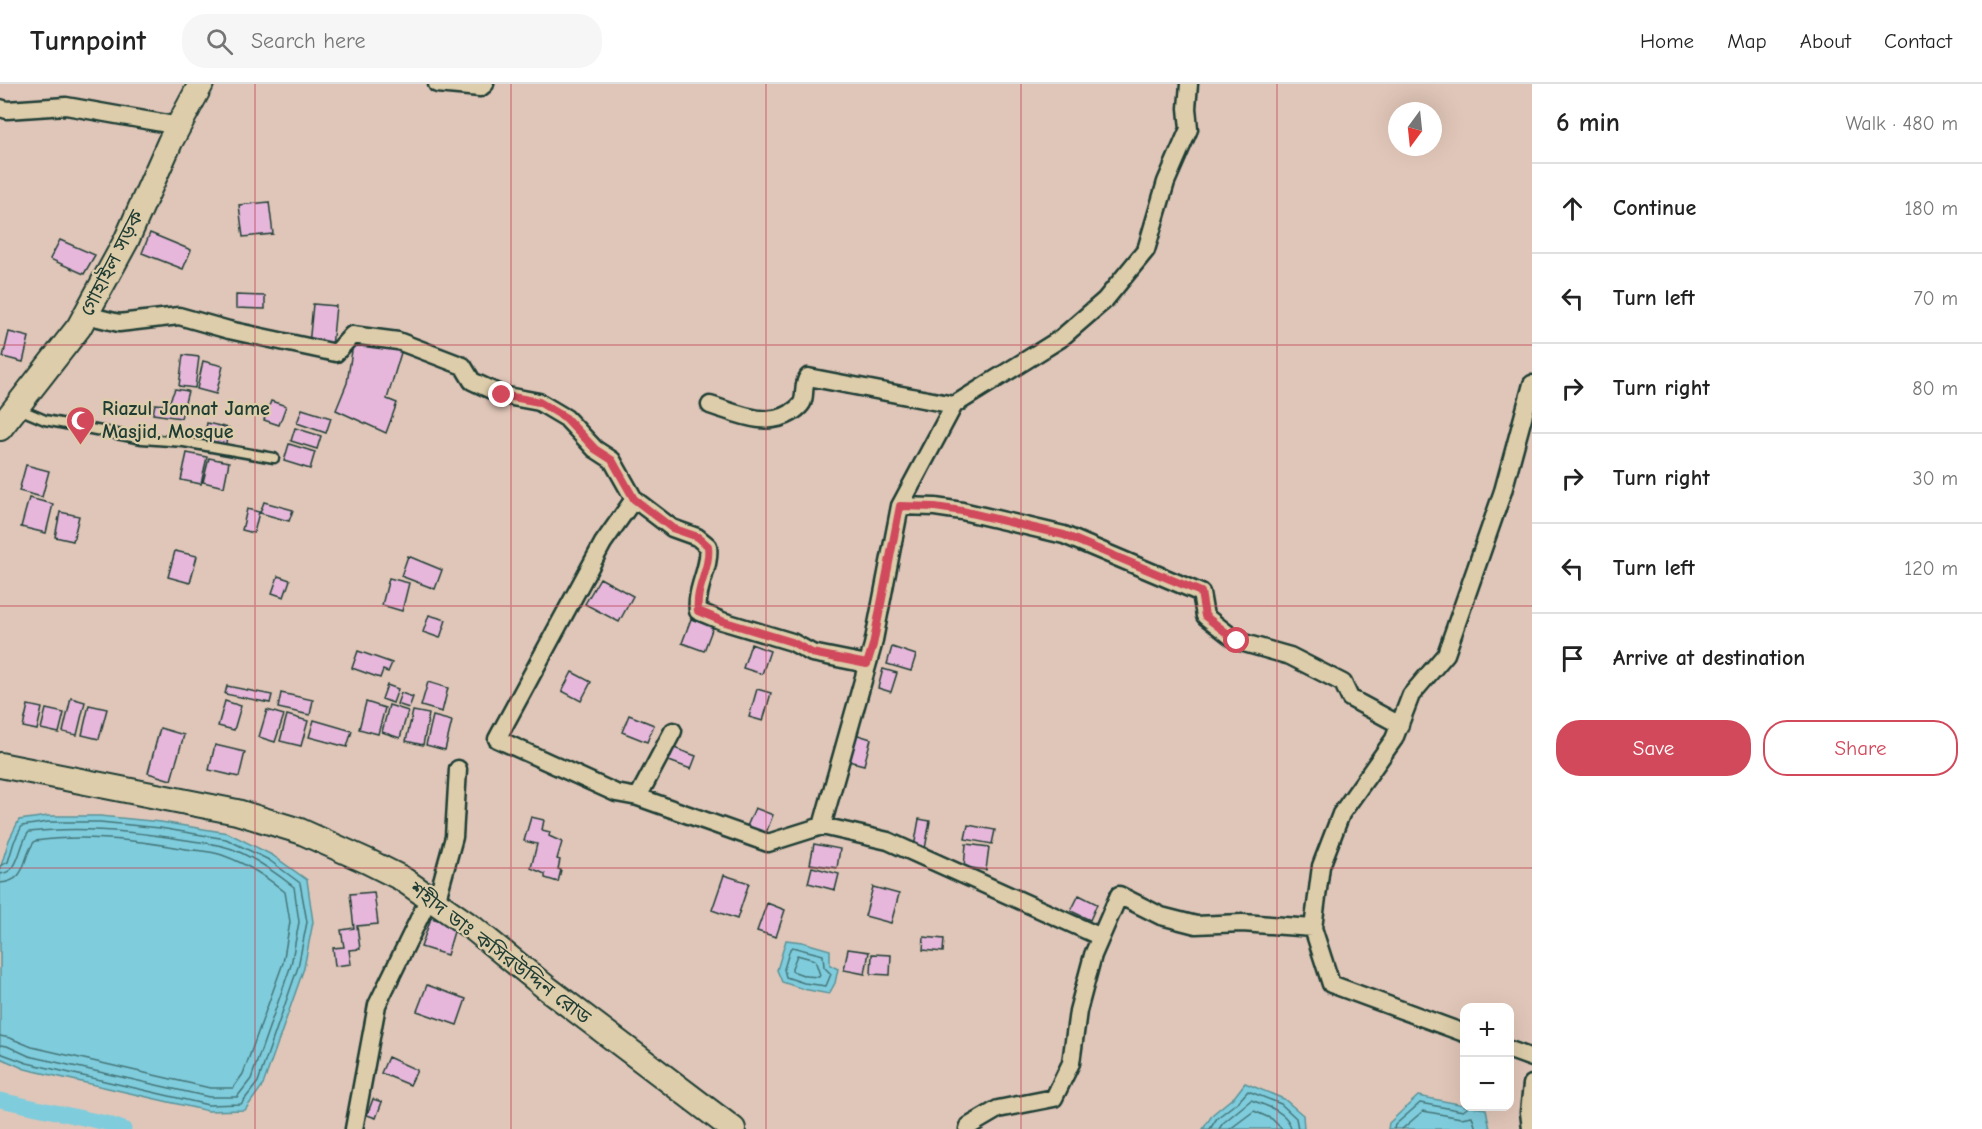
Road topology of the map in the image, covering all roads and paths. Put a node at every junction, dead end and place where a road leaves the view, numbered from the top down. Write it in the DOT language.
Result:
graph roads {
  1 [pos="201,84"];
  2 [pos="437,84"];
  3 [pos="485,84"];
  4 [pos="1189,84"];
  5 [pos="0,108"];
  6 [pos="179,126"];
  7 [pos="86,315"];
  8 [pos="1532,384"];
  9 [pos="710,405"];
  10 [pos="954,405"];
  11 [pos="5,419"];
  12 [pos="274,458"];
  13 [pos="634,499"];
  14 [pos="900,506"];
  15 [pos="867,664"];
  16 [pos="1400,725"];
  17 [pos="673,731"];
  18 [pos="0,765"];
  19 [pos="458,769"];
  20 [pos="638,797"];
  21 [pos="822,826"];
  22 [pos="433,901"];
  23 [pos="1313,928"];
  24 [pos="1101,936"];
  25 [pos="1460,1032"];
  26 [pos="1514,1052"];
  27 [pos="1532,1058"];
  28 [pos="1532,1084"];
  29 [pos="354,1129"];
  30 [pos="733,1129"];
  31 [pos="968,1129"];
  32 [pos="1531,1129"];
  1 -- 6 [label="street, গোহাইল সড়ক"];
  2 -- 3 [label="street"];
  4 -- 10 [label="street"];
  5 -- 6 [label="street"];
  6 -- 7 [label="street, গোহাইল সড়ক"];
  7 -- 11 [label="street, গোহাইল সড়ক"];
  7 -- 13 [label="street"];
  8 -- 16 [label="street"];
  9 -- 10 [label="street"];
  10 -- 14 [label="street"];
  11 -- 12 [label="lane"];
  13 -- 15 [label="street"];
  13 -- 20 [label="street"];
  14 -- 15 [label="street"];
  14 -- 16 [label="street"];
  15 -- 21 [label="street"];
  16 -- 23 [label="street"];
  17 -- 20 [label="street"];
  18 -- 22 [label="street, শহীদ ডাঃ কসিরউদ্দিন রোড"];
  19 -- 22 [label="street"];
  20 -- 21 [label="street"];
  21 -- 24 [label="street"];
  22 -- 29 [label="street"];
  22 -- 30 [label="street, শহীদ ডাঃ কসিরউদ্দিন রোড"];
  23 -- 24 [label="street"];
  23 -- 25 [label="street"];
  24 -- 31 [label="street"];
  26 -- 27 [label="street"];
  28 -- 32 [label="street"];
}
